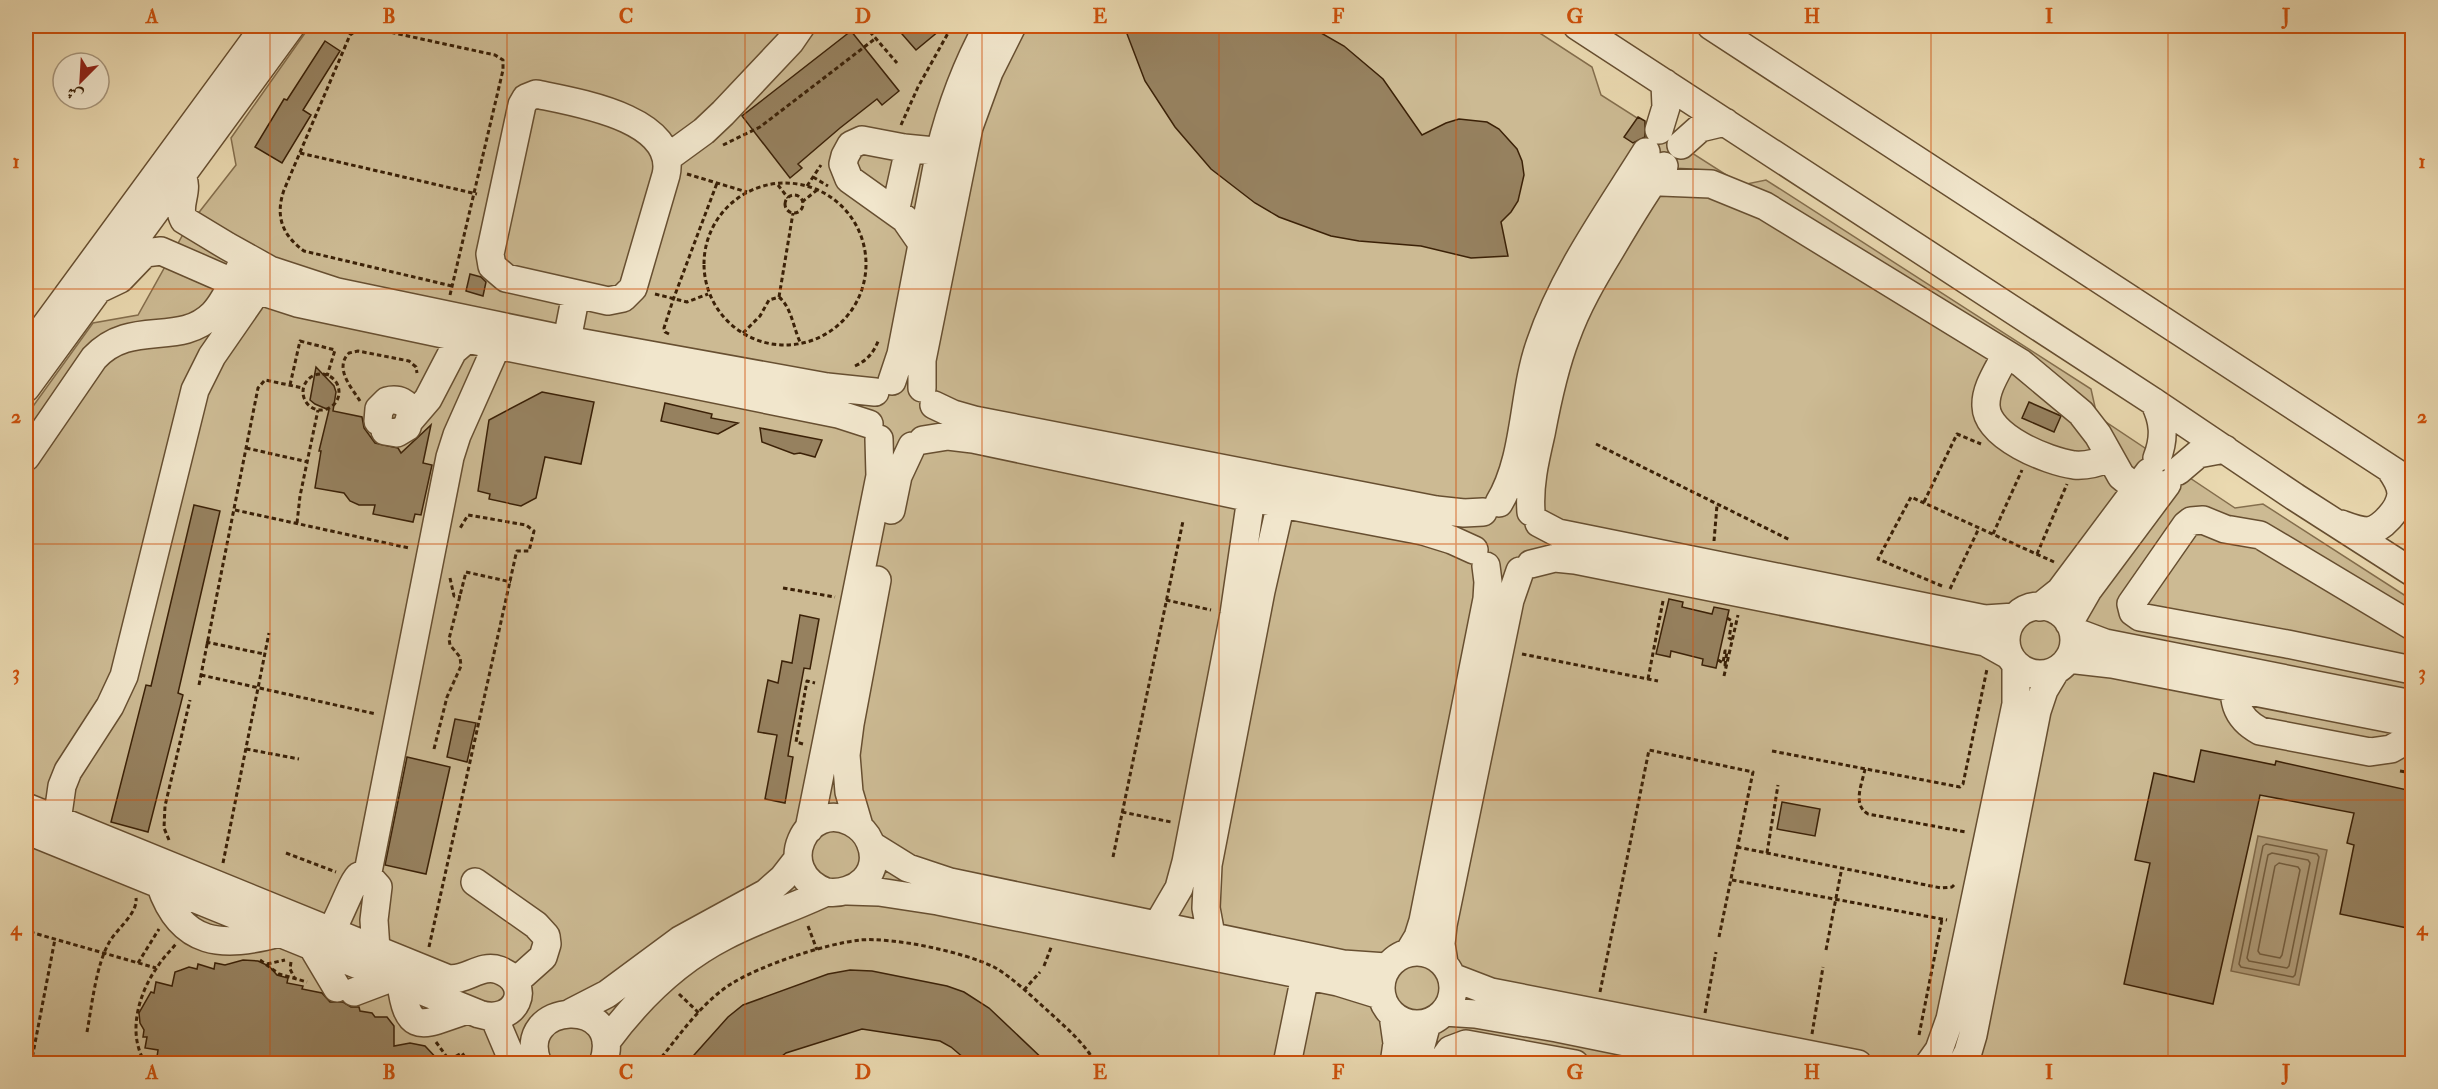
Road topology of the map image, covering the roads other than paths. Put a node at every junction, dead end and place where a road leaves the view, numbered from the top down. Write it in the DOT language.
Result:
graph roads {
  1 [pos="265,26"];
  2 [pos="291,26"];
  3 [pos="801,26"];
  4 [pos="988,26"];
  5 [pos="1012,26"];
  6 [pos="1577,26"];
  7 [pos="1711,26"];
  8 [pos="1665,83"];
  9 [pos="1725,122"];
  10 [pos="901,148"];
  11 [pos="951,152"];
  12 [pos="1657,156"];
  13 [pos="667,164"];
  14 [pos="174,168"];
  15 [pos="896,212"];
  16 [pos="922,245"];
  17 [pos="246,258"];
  18 [pos="264,281"];
  19 [pos="232,282"];
  20 [pos="97,290"];
  21 [pos="586,296"];
  22 [pos="435,333"];
  23 [pos="499,335"];
  24 [pos="467,339"];
  25 [pos="576,341"];
  26 [pos="26,352"];
  27 [pos="2006,354"];
  28 [pos="26,387"];
  29 [pos="884,387"];
  30 [pos="928,396"];
  31 [pos="2154,402"];
  32 [pos="409,403"];
  33 [pos="382,426"];
  34 [pos="874,432"];
  35 [pos="918,443"];
  36 [pos="2225,449"];
  37 [pos="26,457"];
  38 [pos="2110,458"];
  39 [pos="2390,469"];
  40 [pos="2157,479"];
  41 [pos="2412,483"];
  42 [pos="1268,489"];
  43 [pos="1491,508"];
  44 [pos="1535,517"];
  45 [pos="2331,520"];
  46 [pos="1480,558"];
  47 [pos="1525,568"];
  48 [pos="2412,572"];
  49 [pos="2040,607"];
  50 [pos="2015,617"];
  51 [pos="2071,627"];
  52 [pos="2412,627"];
  53 [pos="2241,635"];
  54 [pos="2007,655"];
  55 [pos="2062,665"];
  56 [pos="2412,670"];
  57 [pos="2234,678"];
  58 [pos="2412,704"];
  59 [pos="2412,723"];
  60 [pos="2412,737"];
  61 [pos="26,807"];
  62 [pos="57,821"];
  63 [pos="809,828"];
  64 [pos="26,830"];
  65 [pos="865,836"];
  66 [pos="797,860"];
  67 [pos="361,878"];
  68 [pos="475,882"];
  69 [pos="160,884"];
  70 [pos="837,892"];
  71 [pos="283,923"];
  72 [pos="1158,924"];
  73 [pos="1211,935"];
  74 [pos="376,949"];
  75 [pos="308,950"];
  76 [pos="1409,952"];
  77 [pos="1386,967"];
  78 [pos="1448,970"];
  79 [pos="1305,976"];
  80 [pos="396,980"];
  81 [pos="515,982"];
  82 [pos="1387,1005"];
  83 [pos="468,1010"];
  84 [pos="572,1012"];
  85 [pos="494,1017"];
  86 [pos="1435,1018"];
  87 [pos="1557,1028"];
  88 [pos="1923,1052"];
  89 [pos="605,1053"];
  90 [pos="1559,1062"];
  91 [pos="514,1064"];
  92 [pos="538,1064"];
  93 [pos="1287,1064"];
  94 [pos="1394,1064"];
  95 [pos="1416,1064"];
  96 [pos="1440,1064"];
  97 [pos="1734,1064"];
  98 [pos="1858,1064"];
  99 [pos="1962,1064"];
  1 -- 14 [label="street"];
  2 -- 14 [label="street"];
  3 -- 13 [label="street"];
  4 -- 11 [label="street"];
  5 -- 11 [label="street"];
  6 -- 8 [label="street"];
  7 -- 39 [label="street"];
  8 -- 9 [label="street"];
  8 -- 12 [label="street"];
  9 -- 12 [label="street"];
  9 -- 31 [label="street"];
  10 -- 11 [label="street"];
  10 -- 15 [label="street"];
  10 -- 15 [label="street"];
  11 -- 16 [label="street"];
  11 -- 30 [label="street"];
  12 -- 27 [label="street"];
  12 -- 43 [label="street"];
  12 -- 44 [label="street"];
  13 -- 21 [label="street"];
  13 -- 21 [label="street"];
  14 -- 17 [label="street"];
  14 -- 20 [label="street"];
  14 -- 26 [label="street"];
  15 -- 16 [label="street"];
  16 -- 29 [label="street"];
  17 -- 18 [label="street"];
  17 -- 19 [label="street"];
  18 -- 19 [label="street"];
  18 -- 22 [label="street"];
  18 -- 23 [label="street"];
  18 -- 62 [label="street"];
  19 -- 20 [label="street"];
  19 -- 37 [label="street"];
  20 -- 28 [label="street"];
  21 -- 25 [label="street"];
  22 -- 24 [label="street"];
  22 -- 32 [label="street"];
  23 -- 24 [label="street"];
  23 -- 25 [label="street"];
  23 -- 34 [label="street"];
  23 -- 67 [label="street"];
  24 -- 32 [label="street"];
  25 -- 29 [label="street"];
  27 -- 38 [label="street"];
  27 -- 38 [label="street"];
  29 -- 30 [label="street"];
  29 -- 34 [label="street"];
  30 -- 35 [label="street"];
  30 -- 42 [label="street"];
  31 -- 36 [label="street"];
  31 -- 40 [label="street"];
  32 -- 33 [label="street"];
  34 -- 35 [label="street"];
  34 -- 63 [label="street"];
  35 -- 42 [label="street"];
  35 -- 65 [label="street"];
  36 -- 40 [label="street"];
  36 -- 45 [label="street"];
  38 -- 40 [label="street"];
  39 -- 41 [label="street"];
  39 -- 45 [label="street"];
  40 -- 49 [label="street"];
  40 -- 51 [label="street"];
  42 -- 43 [label="street"];
  42 -- 46 [label="street"];
  42 -- 72 [label="street"];
  42 -- 73 [label="street"];
  43 -- 44 [label="street"];
  43 -- 46 [label="street"];
  44 -- 47 [label="street"];
  44 -- 50 [label="street"];
  45 -- 48 [label="street"];
  46 -- 47 [label="street"];
  46 -- 76 [label="street"];
  47 -- 54 [label="street"];
  47 -- 78 [label="street"];
  49 -- 50 [label="street"];
  49 -- 51 [label="street"];
  50 -- 54 [label="street"];
  51 -- 55 [label="street"];
  51 -- 57 [label="street"];
  52 -- 53 [label="street"];
  53 -- 56 [label="street"];
  53 -- 57 [label="street"];
  54 -- 55 [label="street"];
  54 -- 88 [label="street"];
  55 -- 57 [label="street"];
  55 -- 99 [label="street"];
  57 -- 58 [label="street"];
  57 -- 59 [label="street"];
  57 -- 60 [label="street"];
  61 -- 62 [label="street"];
  62 -- 71 [label="street"];
  63 -- 65 [label="street"];
  63 -- 66 [label="street"];
  64 -- 69 [label="street"];
  65 -- 70 [label="street"];
  65 -- 72 [label="street"];
  66 -- 70 [label="street"];
  66 -- 84 [label="street"];
  67 -- 74 [label="street"];
  67 -- 75 [label="street"];
  68 -- 81 [label="street"];
  69 -- 71 [label="street"];
  69 -- 71 [label="street"];
  70 -- 79 [label="street"];
  70 -- 89 [label="street"];
  71 -- 75 [label="street"];
  72 -- 73 [label="street"];
  73 -- 77 [label="street"];
  74 -- 75 [label="street"];
  74 -- 81 [label="street"];
  75 -- 80 [label="street"];
  75 -- 80 [label="street"];
  76 -- 77 [label="street"];
  76 -- 78 [label="street"];
  77 -- 82 [label="street"];
  78 -- 86 [label="street"];
  78 -- 98 [label="street"];
  79 -- 82 [label="street"];
  79 -- 93 [label="street"];
  80 -- 83 [label="street"];
  80 -- 83 [label="street"];
  81 -- 85 [label="street"];
  82 -- 86 [label="street"];
  82 -- 94 [label="street"];
  83 -- 85 [label="street"];
  84 -- 89 [label="street"];
  84 -- 92 [label="street"];
  85 -- 91 [label="street"];
  86 -- 87 [label="street"];
  86 -- 95 [label="street"];
  87 -- 90 [label="street"];
  87 -- 97 [label="street"];
  90 -- 96 [label="street"];
}
